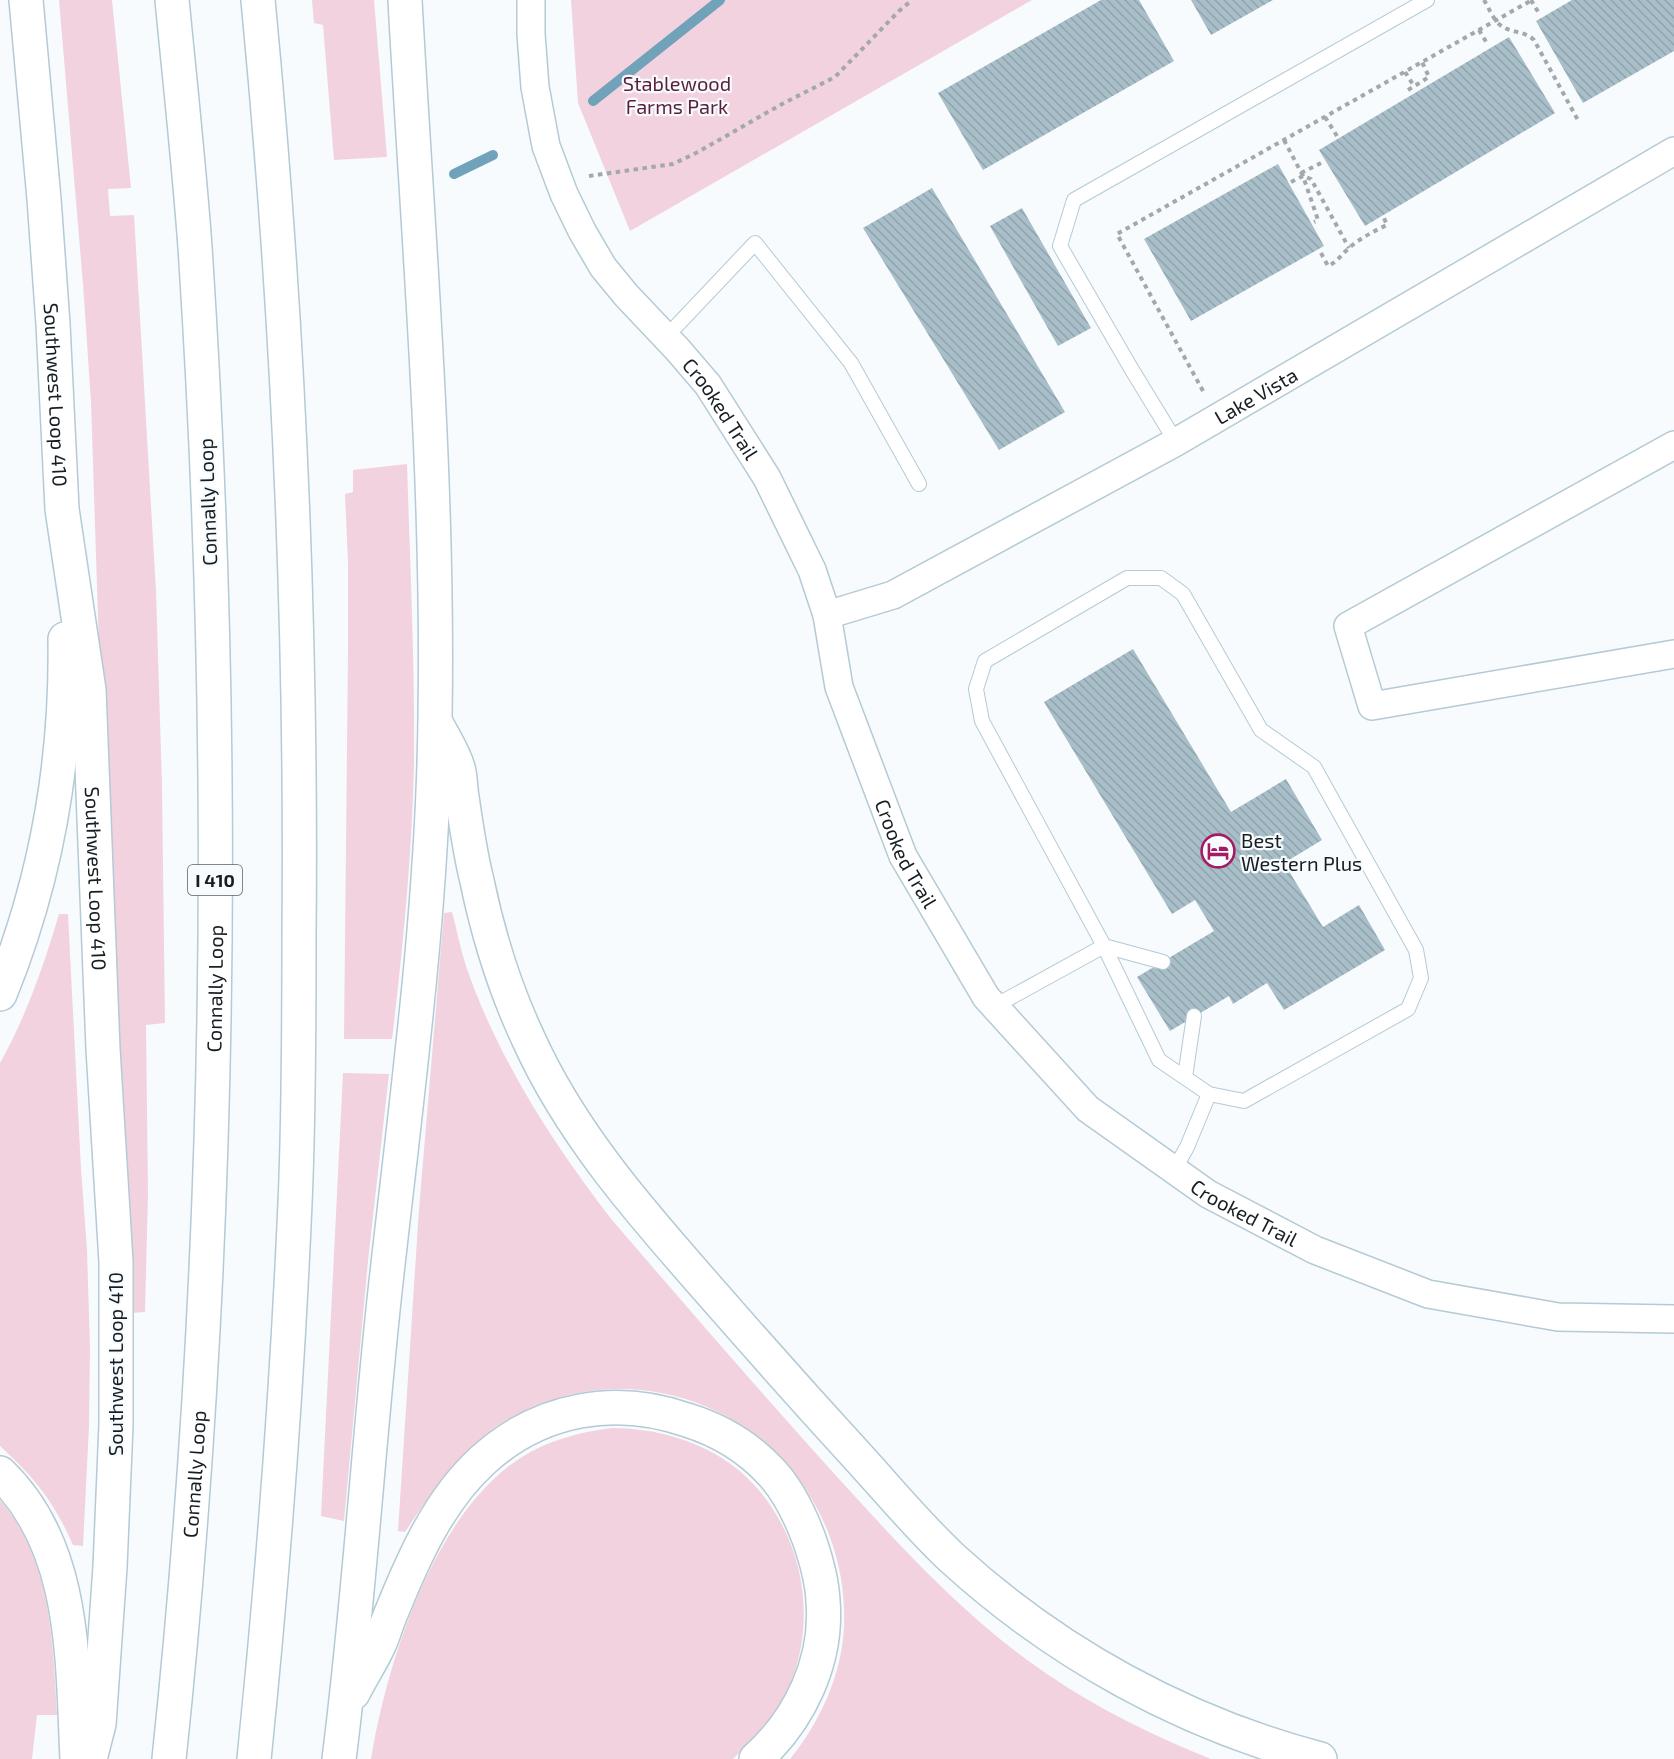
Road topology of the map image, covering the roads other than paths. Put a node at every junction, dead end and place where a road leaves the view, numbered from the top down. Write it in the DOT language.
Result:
graph roads {
  1 [pos="26,0"];
  2 [pos="172,0"];
  3 [pos="258,0"];
  4 [pos="405,0"];
  5 [pos="531,0"];
  6 [pos="1427,0"];
  7 [pos="1674,151"];
  8 [pos="666,337"];
  9 [pos="1176,442"];
  10 [pos="1674,445"];
  11 [pos="919,484"];
  12 [pos="62,509"];
  13 [pos="827,615"];
  14 [pos="1674,654"];
  15 [pos="435,722"];
  16 [pos="1104,946"];
  17 [pos="1163,962"];
  18 [pos="0,994"];
  19 [pos="995,1006"];
  20 [pos="1194,1016"];
  21 [pos="1185,1077"];
  22 [pos="1209,1094"];
  23 [pos="1174,1170"];
  24 [pos="1674,1319"];
  25 [pos="0,1473"];
  26 [pos="346,1707"];
  27 [pos="77,1759"];
  28 [pos="90,1759"];
  29 [pos="169,1759"];
  30 [pos="254,1759"];
  31 [pos="339,1759"];
  32 [pos="756,1759"];
  33 [pos="1320,1759"];
  1 -- 12 [label="main road, Southwest Loop 410"];
  2 -- 29 [label="main road, Connally Loop / I 410"];
  3 -- 30 [label="main road"];
  4 -- 15 [label="main road"];
  5 -- 8 [label="street, Crooked Trail"];
  6 -- 9 [label="lane"];
  7 -- 9 [label="street, Lake Vista"];
  8 -- 11 [label="lane"];
  8 -- 13 [label="street, Crooked Trail"];
  9 -- 13 [label="street, Lake Vista"];
  10 -- 14 [label="street"];
  12 -- 18 [label="main road"];
  12 -- 28 [label="main road, Southwest Loop 410"];
  13 -- 19 [label="street, Crooked Trail"];
  15 -- 26 [label="main road"];
  15 -- 33 [label="main road"];
  16 -- 17 [label="lane"];
  16 -- 19 [label="lane"];
  16 -- 21 [label="lane"];
  16 -- 22 [label="lane"];
  19 -- 23 [label="street, Crooked Trail"];
  20 -- 21 [label="lane"];
  21 -- 22 [label="lane"];
  22 -- 23 [label="lane"];
  23 -- 24 [label="street, Crooked Trail"];
  25 -- 27 [label="main road"];
  26 -- 31 [label="main road"];
  26 -- 32 [label="main road"];
}
